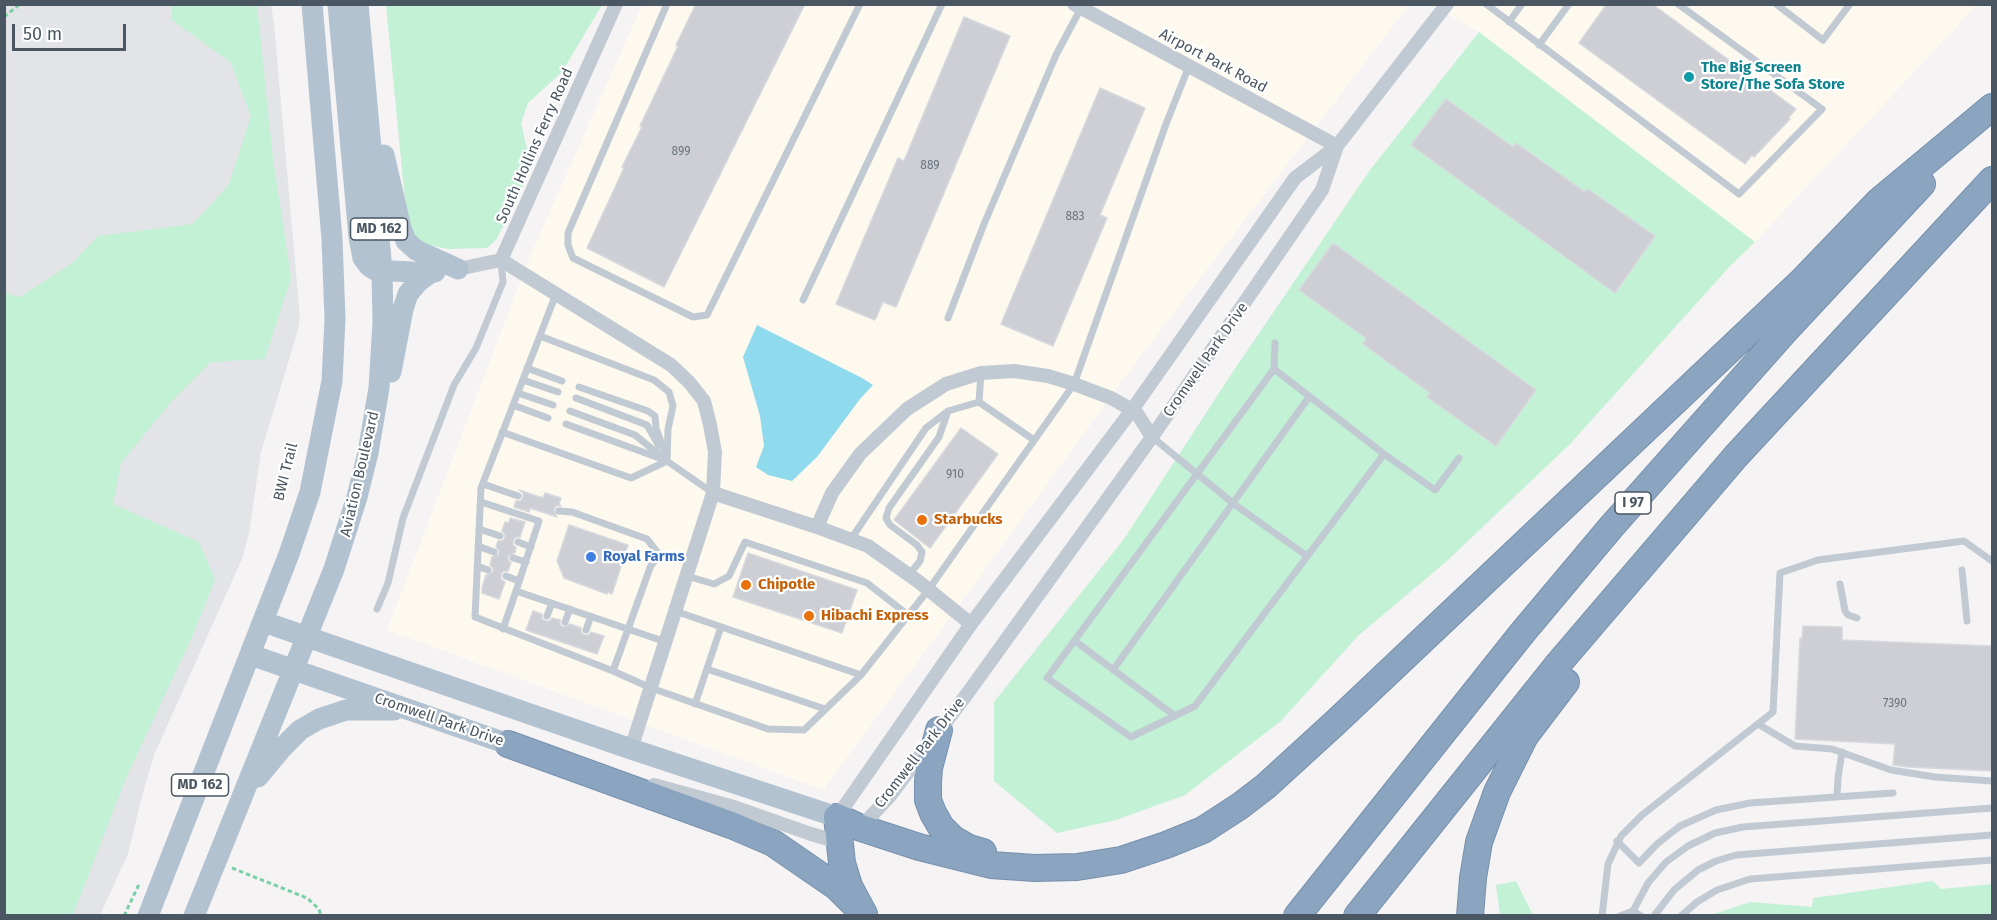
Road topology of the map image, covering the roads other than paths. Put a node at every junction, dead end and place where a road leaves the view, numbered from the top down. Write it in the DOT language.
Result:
graph roads {
  1 [pos="312,4"];
  2 [pos="338,4"];
  3 [pos="358,4"];
  4 [pos="616,4"];
  5 [pos="667,4"];
  6 [pos="860,4"];
  7 [pos="942,4"];
  8 [pos="1447,4"];
  9 [pos="1486,4"];
  10 [pos="1522,4"];
  11 [pos="1569,4"];
  12 [pos="1678,4"];
  13 [pos="1776,4"];
  14 [pos="1850,4"];
  15 [pos="1078,6"];
  16 [pos="1509,22"];
  17 [pos="1539,45"];
  18 [pos="1189,66"];
  19 [pos="366,80"];
  20 [pos="1992,109"];
  21 [pos="1337,146"];
  22 [pos="1992,180"];
  23 [pos="501,260"];
  24 [pos="458,269"];
  25 [pos="382,271"];
  26 [pos="430,273"];
  27 [pos="556,294"];
  28 [pos="803,300"];
  29 [pos="948,318"];
  30 [pos="540,336"];
  31 [pos="1275,343"];
  32 [pos="527,368"];
  33 [pos="1274,369"];
  34 [pos="981,374"];
  35 [pos="522,380"];
  36 [pos="562,381"];
  37 [pos="1074,384"];
  38 [pos="579,387"];
  39 [pos="558,392"];
  40 [pos="518,393"];
  41 [pos="1310,397"];
  42 [pos="576,398"];
  43 [pos="979,402"];
  44 [pos="513,405"];
  45 [pos="553,405"];
  46 [pos="1132,410"];
  47 [pos="570,411"];
  48 [pos="948,411"];
  49 [pos="548,418"];
  50 [pos="566,424"];
  51 [pos="502,432"];
  52 [pos="1152,437"];
  53 [pos="1034,440"];
  54 [pos="368,453"];
  55 [pos="1384,454"];
  56 [pos="1736,456"];
  57 [pos="1459,458"];
  58 [pos="667,461"];
  59 [pos="1197,474"];
  60 [pos="483,484"];
  61 [pos="713,493"];
  62 [pos="518,496"];
  63 [pos="481,502"];
  64 [pos="1234,504"];
  65 [pos="559,510"];
  66 [pos="817,526"];
  67 [pos="479,529"];
  68 [pos="500,536"];
  69 [pos="851,539"];
  70 [pos="518,542"];
  71 [pos="478,546"];
  72 [pos="531,547"];
  73 [pos="494,552"];
  74 [pos="660,556"];
  75 [pos="1307,556"];
  76 [pos="513,558"];
  77 [pos="692,558"];
  78 [pos="1992,561"];
  79 [pos="526,562"];
  80 [pos="477,566"];
  81 [pos="488,570"];
  82 [pos="1962,570"];
  83 [pos="909,574"];
  84 [pos="507,576"];
  85 [pos="686,576"];
  86 [pos="519,581"];
  87 [pos="1840,584"];
  88 [pos="929,589"];
  89 [pos="516,591"];
  90 [pos="552,603"];
  91 [pos="377,609"];
  92 [pos="570,609"];
  93 [pos="675,611"];
  94 [pos="908,615"];
  95 [pos="547,616"];
  96 [pos="591,616"];
  97 [pos="1857,618"];
  98 [pos="1967,621"];
  99 [pos="264,622"];
  100 [pos="565,622"];
  101 [pos="971,624"];
  102 [pos="721,627"];
  103 [pos="628,628"];
  104 [pos="503,629"];
  105 [pos="586,630"];
  106 [pos="308,638"];
  107 [pos="1075,641"];
  108 [pos="666,642"];
  109 [pos="580,649"];
  110 [pos="251,655"];
  111 [pos="578,658"];
  112 [pos="707,669"];
  113 [pos="1113,669"];
  114 [pos="294,670"];
  115 [pos="613,671"];
  116 [pos="861,675"];
  117 [pos="651,688"];
  118 [pos="695,704"];
  119 [pos="825,709"];
  120 [pos="410,710"];
  121 [pos="1175,716"];
  122 [pos="1758,724"];
  123 [pos="939,730"];
  124 [pos="508,744"];
  125 [pos="631,750"];
  126 [pos="1842,752"];
  127 [pos="1992,781"];
  128 [pos="1893,793"];
  129 [pos="243,796"];
  130 [pos="1838,797"];
  131 [pos="1992,808"];
  132 [pos="837,817"];
  133 [pos="861,828"];
  134 [pos="1992,835"];
  135 [pos="1617,841"];
  136 [pos="839,842"];
  137 [pos="1992,860"];
  138 [pos="1035,868"];
  139 [pos="1633,911"];
  140 [pos="148,915"];
  141 [pos="194,915"];
  142 [pos="865,915"];
  143 [pos="1297,915"];
  144 [pos="1357,915"];
  145 [pos="1470,915"];
  146 [pos="1602,915"];
  147 [pos="1620,915"];
  148 [pos="1641,915"];
  149 [pos="1654,915"];
  150 [pos="1681,915"];
  1 -- 99 [label="main road, MD 162"];
  2 -- 25 [label="main road"];
  3 -- 19 [label="main road, Aviation Boulevard / MD 162"];
  4 -- 23 [label="street, South Hollins Ferry Road"];
  5 -- 6 [label="lane"];
  7 -- 28 [label="lane"];
  8 -- 21 [label="street, Cromwell Park Drive"];
  9 -- 16 [label="lane"];
  10 -- 16 [label="lane"];
  11 -- 17 [label="lane"];
  12 -- 17 [label="lane"];
  13 -- 14 [label="lane"];
  15 -- 18 [label="street, Airport Park Road"];
  15 -- 29 [label="lane"];
  16 -- 17 [label="lane"];
  18 -- 21 [label="street, Airport Park Road"];
  18 -- 37 [label="lane"];
  19 -- 24 [label="main road"];
  19 -- 25 [label="main road, Aviation Boulevard / MD 162"];
  20 -- 138 [label="highway"];
  20 -- 143 [label="highway, I 97"];
  21 -- 46 [label="street, Cromwell Park Drive"];
  21 -- 52 [label="street, Cromwell Park Drive"];
  22 -- 56 [label="highway"];
  23 -- 24 [label="street"];
  23 -- 27 [label="street"];
  23 -- 91 [label="lane"];
  24 -- 26 [label="main road"];
  25 -- 26 [label="main road"];
  25 -- 54 [label="main road, Aviation Boulevard / MD 162"];
  26 -- 54 [label="main road"];
  27 -- 30 [label="lane"];
  27 -- 61 [label="street"];
  30 -- 32 [label="lane"];
  30 -- 58 [label="lane"];
  31 -- 33 [label="lane"];
  32 -- 35 [label="lane"];
  32 -- 36 [label="lane"];
  33 -- 41 [label="lane"];
  33 -- 59 [label="lane"];
  34 -- 37 [label="street"];
  34 -- 43 [label="lane"];
  34 -- 66 [label="street"];
  35 -- 39 [label="lane"];
  35 -- 40 [label="lane"];
  37 -- 46 [label="street"];
  37 -- 53 [label="lane"];
  38 -- 58 [label="lane"];
  40 -- 44 [label="lane"];
  40 -- 45 [label="lane"];
  41 -- 55 [label="lane"];
  41 -- 64 [label="lane"];
  42 -- 58 [label="lane"];
  43 -- 48 [label="lane"];
  43 -- 53 [label="lane"];
  44 -- 49 [label="lane"];
  44 -- 51 [label="lane"];
  46 -- 52 [label="street"];
  46 -- 101 [label="street, Cromwell Park Drive"];
  47 -- 58 [label="lane"];
  48 -- 69 [label="lane"];
  48 -- 83 [label="lane"];
  50 -- 58 [label="lane"];
  51 -- 58 [label="lane"];
  51 -- 60 [label="lane"];
  52 -- 59 [label="lane"];
  52 -- 123 [label="street, Cromwell Park Drive"];
  53 -- 88 [label="lane"];
  54 -- 106 [label="main road, Aviation Boulevard / MD 162"];
  55 -- 57 [label="lane"];
  55 -- 75 [label="lane"];
  56 -- 144 [label="highway"];
  56 -- 145 [label="highway"];
  58 -- 61 [label="lane"];
  59 -- 64 [label="lane"];
  59 -- 107 [label="lane"];
  60 -- 62 [label="lane"];
  60 -- 63 [label="lane"];
  61 -- 66 [label="street"];
  61 -- 77 [label="street"];
  63 -- 67 [label="lane"];
  63 -- 72 [label="lane"];
  64 -- 75 [label="lane"];
  64 -- 113 [label="lane"];
  65 -- 74 [label="lane"];
  66 -- 69 [label="street"];
  67 -- 68 [label="lane"];
  67 -- 71 [label="lane"];
  69 -- 83 [label="street"];
  70 -- 72 [label="lane"];
  71 -- 73 [label="lane"];
  71 -- 80 [label="lane"];
  72 -- 79 [label="lane"];
  74 -- 77 [label="lane"];
  74 -- 103 [label="lane"];
  75 -- 121 [label="lane"];
  76 -- 79 [label="lane"];
  77 -- 85 [label="street"];
  78 -- 122 [label="lane"];
  79 -- 86 [label="lane"];
  80 -- 81 [label="lane"];
  80 -- 104 [label="lane"];
  82 -- 98 [label="lane"];
  83 -- 88 [label="street"];
  84 -- 86 [label="lane"];
  85 -- 93 [label="street"];
  85 -- 94 [label="lane"];
  86 -- 89 [label="lane"];
  87 -- 97 [label="lane"];
  88 -- 94 [label="lane"];
  88 -- 101 [label="street"];
  89 -- 90 [label="lane"];
  89 -- 104 [label="lane"];
  90 -- 92 [label="lane"];
  90 -- 95 [label="lane"];
  92 -- 96 [label="lane"];
  92 -- 100 [label="lane"];
  93 -- 102 [label="lane"];
  93 -- 108 [label="street"];
  94 -- 116 [label="lane"];
  96 -- 103 [label="lane"];
  96 -- 105 [label="lane"];
  99 -- 106 [label="main road"];
  99 -- 110 [label="main road, MD 162"];
  101 -- 132 [label="street, Cromwell Park Drive"];
  102 -- 112 [label="lane"];
  102 -- 116 [label="lane"];
  103 -- 108 [label="lane"];
  103 -- 115 [label="lane"];
  104 -- 111 [label="lane"];
  106 -- 114 [label="main road, Aviation Boulevard / MD 162"];
  106 -- 125 [label="main road"];
  107 -- 113 [label="lane"];
  107 -- 121 [label="lane"];
  108 -- 117 [label="street"];
  109 -- 111 [label="lane"];
  110 -- 114 [label="main road, Cromwell Park Drive"];
  110 -- 140 [label="main road, MD 162"];
  111 -- 115 [label="lane"];
  112 -- 118 [label="lane"];
  112 -- 119 [label="lane"];
  113 -- 121 [label="lane"];
  114 -- 120 [label="main road, Cromwell Park Drive"];
  114 -- 129 [label="main road, Aviation Boulevard / MD 162"];
  115 -- 117 [label="lane"];
  116 -- 119 [label="lane"];
  117 -- 118 [label="lane"];
  117 -- 125 [label="street"];
  118 -- 119 [label="lane"];
  120 -- 124 [label="main road, Cromwell Park Drive"];
  120 -- 129 [label="main road"];
  122 -- 126 [label="lane"];
  122 -- 135 [label="lane"];
  123 -- 133 [label="street, Cromwell Park Drive"];
  123 -- 138 [label="highway"];
  124 -- 136 [label="street, Cromwell Park Drive"];
  124 -- 142 [label="highway"];
  125 -- 132 [label="main road"];
  126 -- 127 [label="lane"];
  126 -- 130 [label="lane"];
  128 -- 130 [label="lane"];
  129 -- 141 [label="main road, Aviation Boulevard / MD 162"];
  130 -- 135 [label="lane"];
  131 -- 139 [label="lane"];
  132 -- 133 [label="highway"];
  132 -- 136 [label="highway"];
  133 -- 136 [label="street, Cromwell Park Drive"];
  133 -- 138 [label="highway"];
  134 -- 149 [label="lane"];
  135 -- 146 [label="lane"];
  136 -- 142 [label="highway"];
  137 -- 150 [label="lane"];
  139 -- 147 [label="lane"];
  139 -- 148 [label="lane"];
}
